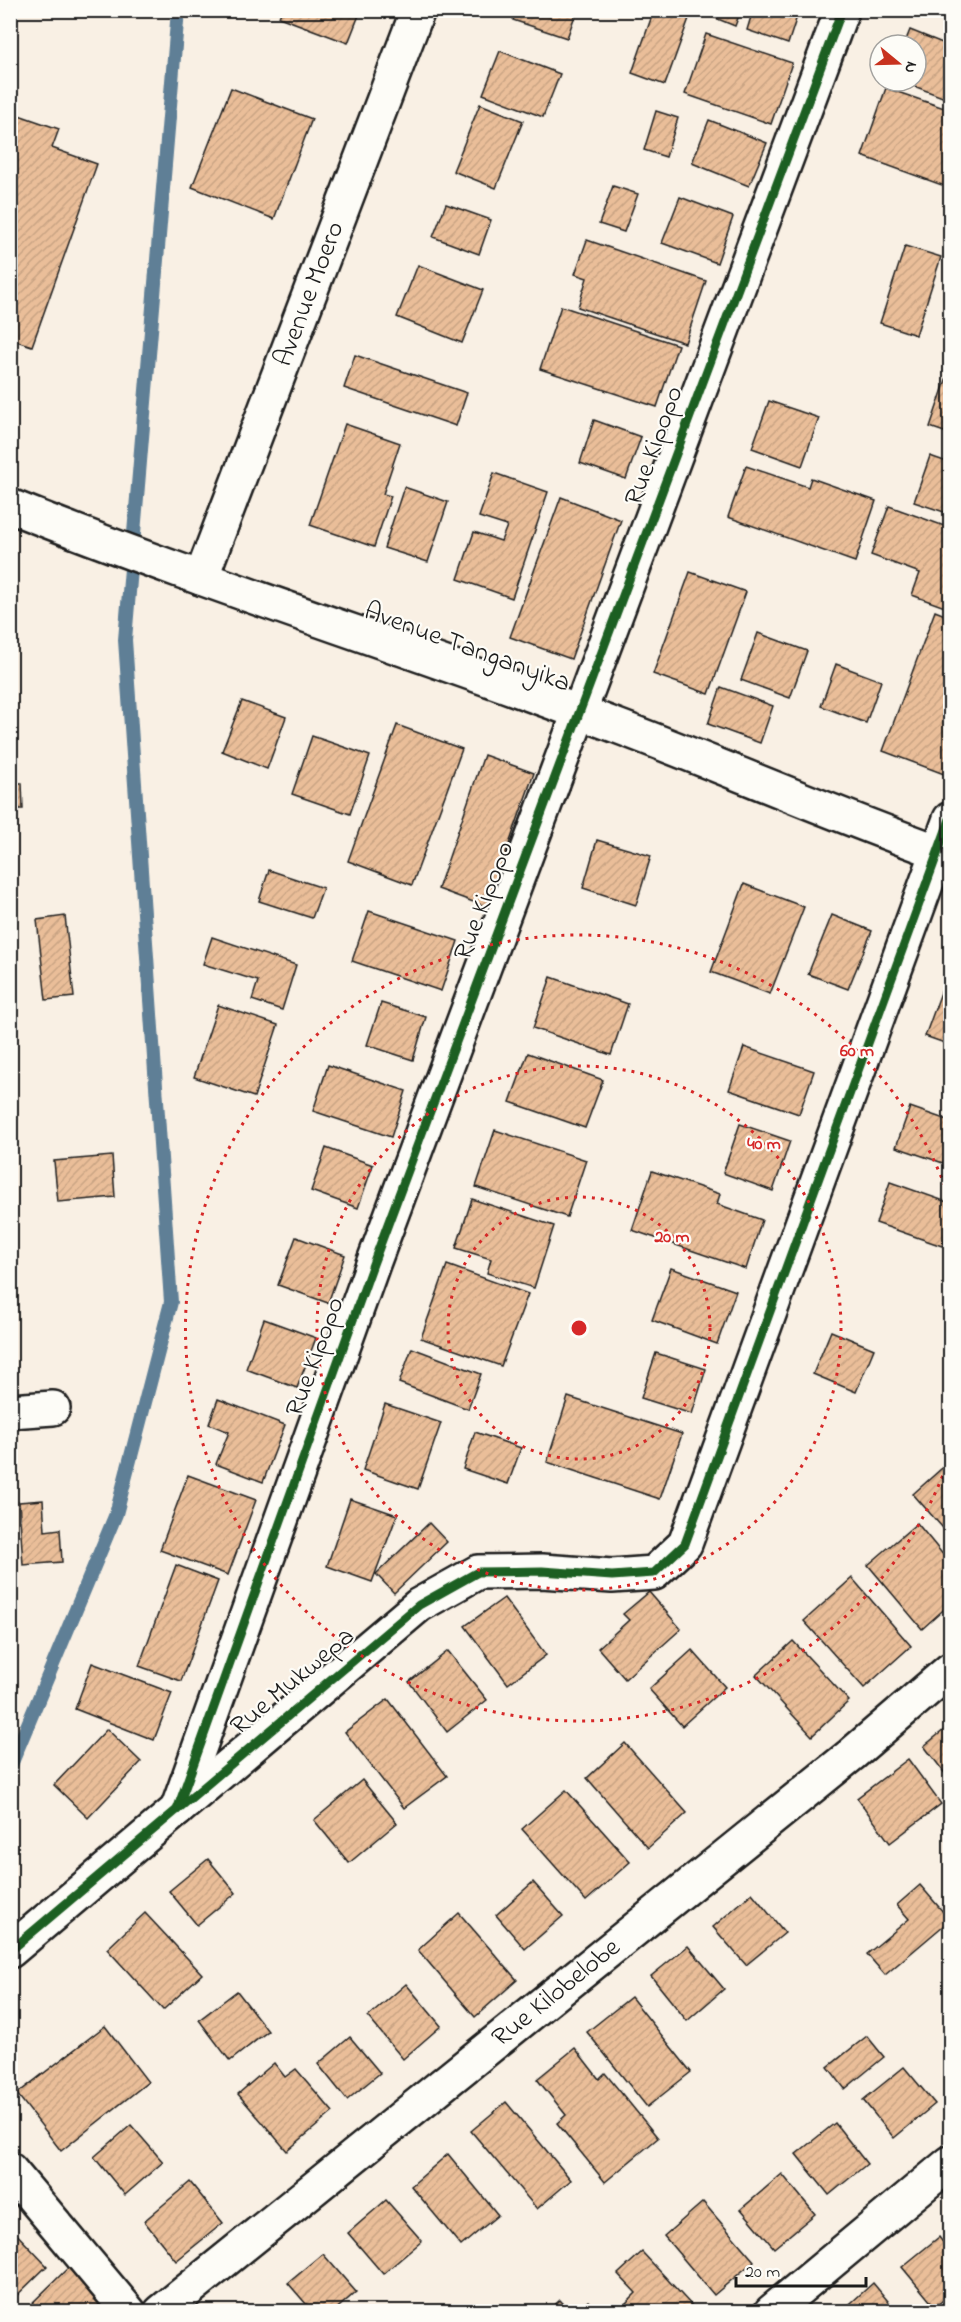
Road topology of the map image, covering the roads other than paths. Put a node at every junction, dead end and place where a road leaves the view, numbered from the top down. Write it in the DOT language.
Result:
graph roads {
  1 [pos="418,10"];
  2 [pos="842,10"];
  3 [pos="10,506"];
  4 [pos="201,578"];
  5 [pos="581,712"];
  6 [pos="951,819"];
  7 [pos="944,854"];
  8 [pos="53,1408"];
  9 [pos="10,1411"];
  10 [pos="951,1670"];
  11 [pos="177,1810"];
  12 [pos="10,1951"];
  13 [pos="951,2163"];
  14 [pos="10,2170"];
  15 [pos="129,2312"];
  16 [pos="161,2312"];
  17 [pos="771,2312"];
  1 -- 4 [label="street, Avenue Moero"];
  2 -- 5 [label="street, Rue Kipopo"];
  3 -- 4 [label="street, Avenue Tanganyika"];
  4 -- 5 [label="street, Avenue Tanganyika"];
  5 -- 7 [label="street, Avenue Tanganyika"];
  5 -- 11 [label="street, Rue Kipopo"];
  6 -- 7 [label="street"];
  7 -- 11 [label="street, Rue Mukwepa"];
  8 -- 9 [label="street"];
  10 -- 16 [label="street, Rue Kilobelobe"];
  11 -- 12 [label="street, Rue Mukwepa"];
  13 -- 17 [label="street"];
  14 -- 15 [label="street"];
}
